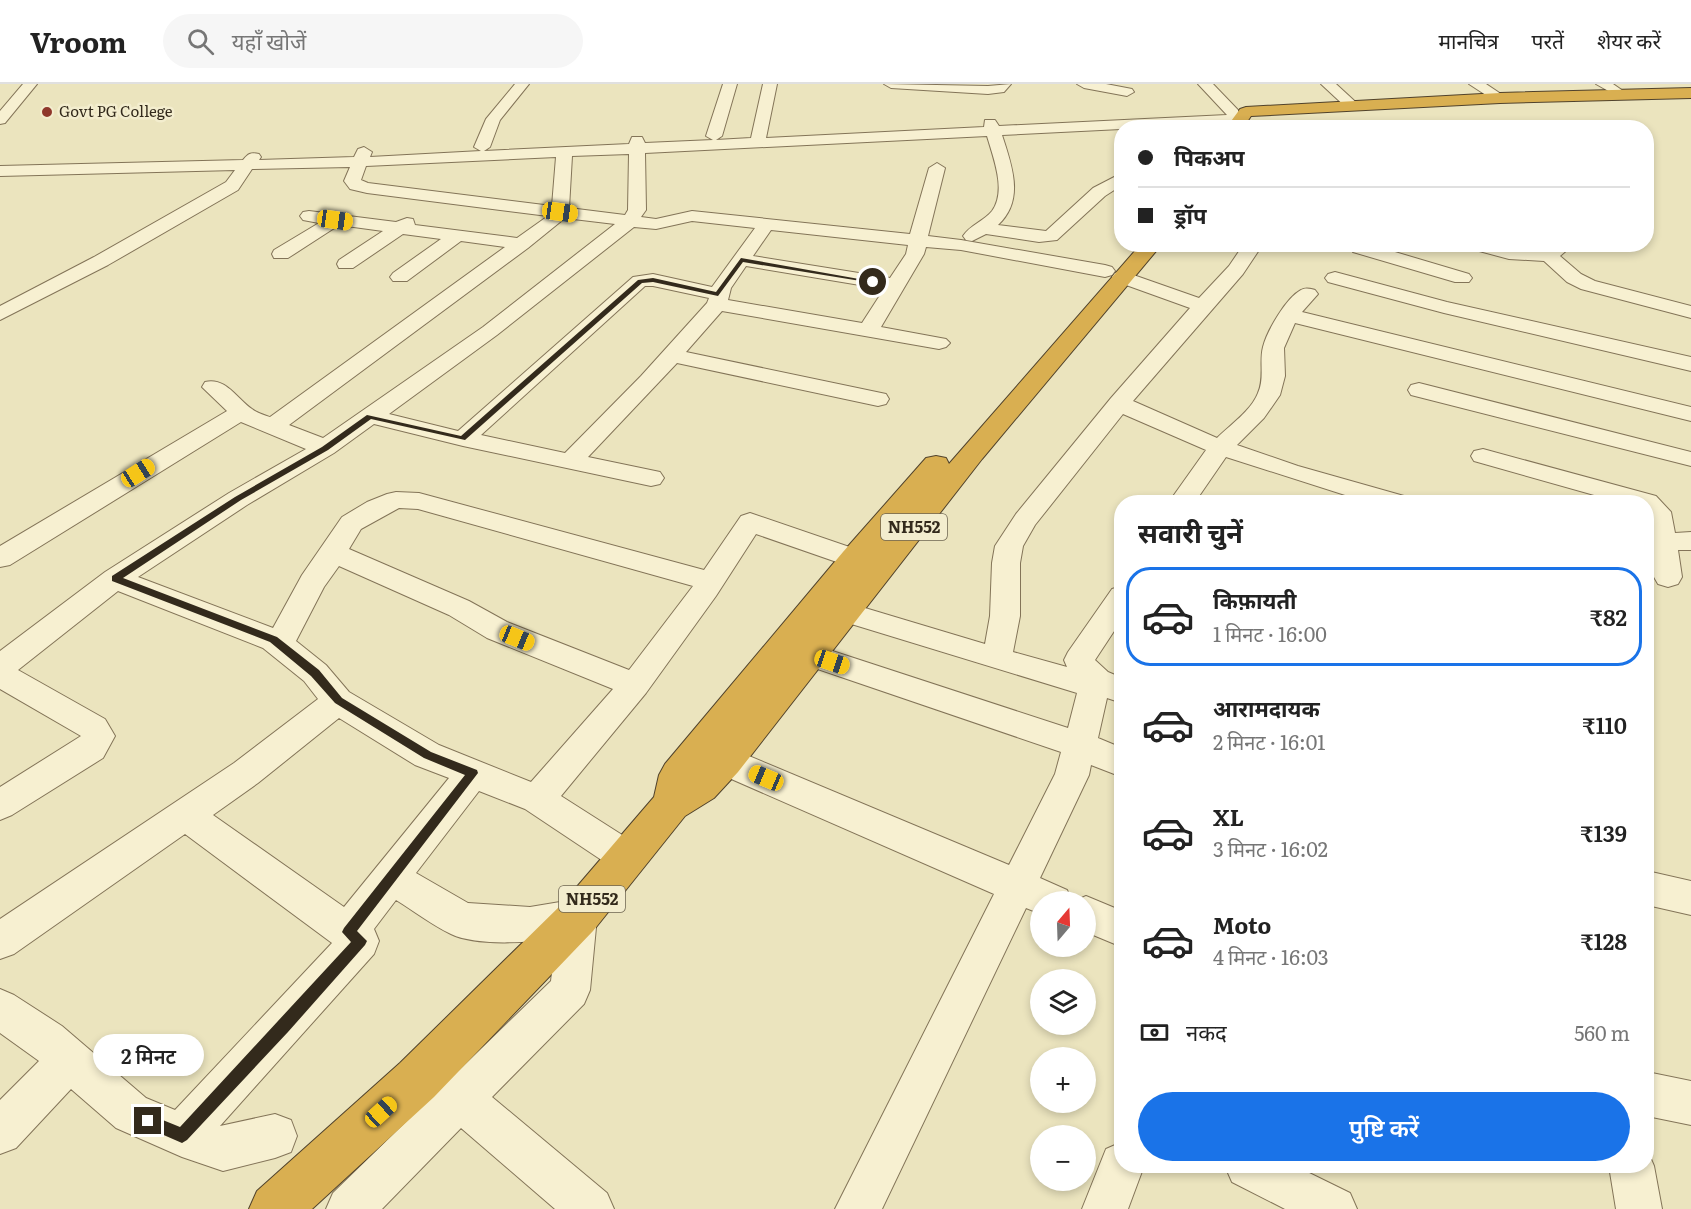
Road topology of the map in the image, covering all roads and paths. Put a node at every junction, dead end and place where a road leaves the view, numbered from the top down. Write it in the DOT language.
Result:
graph roads {
  1 [pos="30,84"];
  2 [pos="522,84"];
  3 [pos="730,84"];
  4 [pos="770,84"];
  5 [pos="891,84"];
  6 [pos="1004,84"];
  7 [pos="1084,84"];
  8 [pos="1205,84"];
  9 [pos="1328,84"];
  10 [pos="1476,84"];
  11 [pos="1603,84"];
  12 [pos="1128,91"];
  13 [pos="1619,93"];
  14 [pos="1691,93"];
  15 [pos="1655,95"];
  16 [pos="1500,98"];
  17 [pos="1354,107"];
  18 [pos="1331,114"];
  19 [pos="1248,118"];
  20 [pos="0,120"];
  21 [pos="1191,120"];
  22 [pos="1341,120"];
  23 [pos="1114,123"];
  24 [pos="991,127"];
  25 [pos="714,136"];
  26 [pos="758,138"];
  27 [pos="637,144"];
  28 [pos="564,152"];
  29 [pos="490,154"];
  30 [pos="362,157"];
  31 [pos="250,161"];
  32 [pos="936,168"];
  33 [pos="0,171"];
  34 [pos="1114,183"];
  35 [pos="444,198"];
  36 [pos="560,212"];
  37 [pos="309,216"];
  38 [pos="335,220"];
  39 [pos="630,221"];
  40 [pos="766,225"];
  41 [pos="399,228"];
  42 [pos="982,228"];
  43 [pos="457,236"];
  44 [pos="919,241"];
  45 [pos="522,244"];
  46 [pos="961,245"];
  47 [pos="1126,252"];
  48 [pos="1142,252"];
  49 [pos="1248,252"];
  50 [pos="1374,252"];
  51 [pos="1475,252"];
  52 [pos="1506,252"];
  53 [pos="1559,252"];
  54 [pos="281,254"];
  55 [pos="1549,256"];
  56 [pos="741,260"];
  57 [pos="346,264"];
  58 [pos="1114,274"];
  59 [pos="400,277"];
  60 [pos="1335,278"];
  61 [pos="1462,278"];
  62 [pos="895,285"];
  63 [pos="1308,294"];
  64 [pos="718,299"];
  65 [pos="1203,306"];
  66 [pos="1444,306"];
  67 [pos="1691,312"];
  68 [pos="0,314"];
  69 [pos="1288,315"];
  70 [pos="868,331"];
  71 [pos="939,343"];
  72 [pos="672,355"];
  73 [pos="1691,364"];
  74 [pos="1561,382"];
  75 [pos="213,387"];
  76 [pos="1419,390"];
  77 [pos="878,399"];
  78 [pos="1119,403"];
  79 [pos="241,411"];
  80 [pos="1691,414"];
  81 [pos="370,416"];
  82 [pos="1554,424"];
  83 [pos="271,427"];
  84 [pos="463,439"];
  85 [pos="325,448"];
  86 [pos="1220,448"];
  87 [pos="1483,456"];
  88 [pos="1691,459"];
  89 [pos="571,461"];
  90 [pos="651,478"];
  91 [pos="1187,495"];
  92 [pos="1369,495"];
  93 [pos="1619,495"];
  94 [pos="1654,509"];
  95 [pos="1691,541"];
  96 [pos="1663,542"];
  97 [pos="332,552"];
  98 [pos="0,558"];
  99 [pos="854,559"];
  100 [pos="1669,577"];
  101 [pos="115,579"];
  102 [pos="710,581"];
  103 [pos="1114,608"];
  104 [pos="845,612"];
  105 [pos="279,645"];
  106 [pos="811,655"];
  107 [pos="997,659"];
  108 [pos="0,668"];
  109 [pos="0,674"];
  110 [pos="635,685"];
  111 [pos="1104,686"];
  112 [pos="338,700"];
  113 [pos="1079,745"];
  114 [pos="1114,760"];
  115 [pos="725,761"];
  116 [pos="473,773"];
  117 [pos="537,799"];
  118 [pos="672,804"];
  119 [pos="0,805"];
  120 [pos="184,814"];
  121 [pos="628,858"];
  122 [pos="392,878"];
  123 [pos="1015,886"];
  124 [pos="1654,890"];
  125 [pos="1030,892"];
  126 [pos="1691,898"];
  127 [pos="578,917"];
  128 [pos="1096,918"];
  129 [pos="1114,926"];
  130 [pos="348,932"];
  131 [pos="0,941"];
  132 [pos="0,1009"];
  133 [pos="69,1060"];
  134 [pos="1654,1095"];
  135 [pos="461,1100"];
  136 [pos="1691,1103"];
  137 [pos="0,1132"];
  138 [pos="182,1135"];
  139 [pos="275,1136"];
  140 [pos="1119,1173"];
  141 [pos="1262,1173"];
  142 [pos="1633,1173"];
  143 [pos="275,1209"];
  144 [pos="349,1209"];
  145 [pos="591,1209"];
  146 [pos="858,1209"];
  147 [pos="1105,1209"];
  148 [pos="1334,1209"];
  149 [pos="1639,1209"];
  1 -- 20 [label="street"];
  2 -- 29 [label="street"];
  3 -- 25 [label="street"];
  4 -- 26 [label="street"];
  5 -- 6 [label="street"];
  7 -- 12 [label="street"];
  8 -- 19 [label="street"];
  9 -- 17 [label="street"];
  10 -- 16 [label="street"];
  11 -- 13 [label="street"];
  13 -- 15 [label="highway"];
  13 -- 16 [label="highway"];
  14 -- 15 [label="highway"];
  15 -- 18 [label="highway"];
  16 -- 17 [label="highway"];
  17 -- 19 [label="highway"];
  18 -- 19 [label="highway"];
  18 -- 22 [label="street"];
  19 -- 21 [label="street"];
  23 -- 24 [label="street"];
  24 -- 26 [label="street"];
  24 -- 42 [label="street"];
  25 -- 26 [label="street"];
  25 -- 27 [label="street"];
  26 -- 27 [label="street"];
  27 -- 28 [label="street"];
  27 -- 29 [label="street"];
  27 -- 39 [label="street"];
  28 -- 29 [label="street"];
  28 -- 36 [label="street"];
  29 -- 30 [label="street"];
  30 -- 31 [label="street"];
  30 -- 35 [label="street"];
  31 -- 33 [label="street"];
  31 -- 68 [label="street"];
  32 -- 44 [label="street"];
  34 -- 42 [label="street"];
  35 -- 36 [label="street"];
  35 -- 41 [label="street"];
  36 -- 39 [label="street"];
  36 -- 45 [label="street"];
  37 -- 38 [label="street"];
  38 -- 41 [label="street"];
  38 -- 54 [label="street"];
  39 -- 40 [label="street"];
  39 -- 81 [label="street"];
  40 -- 44 [label="street"];
  40 -- 56 [label="street"];
  41 -- 43 [label="street"];
  41 -- 57 [label="street"];
  42 -- 46 [label="street"];
  43 -- 45 [label="street"];
  43 -- 59 [label="street"];
  44 -- 46 [label="street"];
  44 -- 62 [label="street"];
  45 -- 83 [label="street"];
  46 -- 58 [label="street"];
  47 -- 58 [label="highway, NH552"];
  48 -- 58 [label="highway, NH552"];
  49 -- 65 [label="street"];
  50 -- 61 [label="street"];
  51 -- 61 [label="street"];
  52 -- 55 [label="street"];
  53 -- 55 [label="street"];
  55 -- 67 [label="street"];
  56 -- 62 [label="street"];
  56 -- 64 [label="street"];
  58 -- 65 [label="street"];
  58 -- 99 [label="highway, NH552"];
  58 -- 104 [label="highway, NH552"];
  60 -- 66 [label="street"];
  61 -- 66 [label="street"];
  62 -- 70 [label="street"];
  63 -- 69 [label="street"];
  64 -- 70 [label="street"];
  64 -- 72 [label="street"];
  64 -- 84 [label="street"];
  65 -- 78 [label="street"];
  66 -- 73 [label="street"];
  69 -- 74 [label="street"];
  69 -- 86 [label="street"];
  70 -- 71 [label="street"];
  72 -- 77 [label="street"];
  72 -- 89 [label="street"];
  74 -- 80 [label="street"];
  74 -- 82 [label="street"];
  75 -- 79 [label="street"];
  76 -- 82 [label="street"];
  78 -- 86 [label="street"];
  78 -- 107 [label="street"];
  79 -- 83 [label="street"];
  79 -- 98 [label="street"];
  81 -- 84 [label="street"];
  81 -- 85 [label="street"];
  82 -- 88 [label="street"];
  83 -- 85 [label="street"];
  84 -- 89 [label="street"];
  85 -- 101 [label="street"];
  86 -- 91 [label="street"];
  86 -- 92 [label="street"];
  87 -- 93 [label="street"];
  89 -- 90 [label="street"];
  94 -- 96 [label="street"];
  95 -- 96 [label="street"];
  96 -- 100 [label="street"];
  97 -- 102 [label="street"];
  97 -- 105 [label="street"];
  97 -- 110 [label="street"];
  99 -- 102 [label="street"];
  99 -- 118 [label="highway, NH552"];
  101 -- 105 [label="street"];
  101 -- 108 [label="street"];
  102 -- 110 [label="street"];
  103 -- 111 [label="street"];
  104 -- 106 [label="highway, NH552"];
  104 -- 107 [label="street"];
  105 -- 112 [label="street"];
  106 -- 113 [label="street"];
  106 -- 115 [label="highway, NH552"];
  107 -- 111 [label="street"];
  109 -- 119 [label="street"];
  110 -- 117 [label="street"];
  111 -- 113 [label="street"];
  112 -- 116 [label="street"];
  112 -- 120 [label="street"];
  113 -- 114 [label="street"];
  113 -- 123 [label="street"];
  115 -- 118 [label="highway, NH552"];
  115 -- 123 [label="street"];
  116 -- 117 [label="street"];
  116 -- 122 [label="street"];
  117 -- 121 [label="street"];
  118 -- 121 [label="highway, NH552"];
  120 -- 130 [label="street"];
  120 -- 131 [label="street"];
  121 -- 127 [label="highway, NH552"];
  122 -- 127 [label="street"];
  122 -- 130 [label="street"];
  123 -- 125 [label="street"];
  123 -- 146 [label="street"];
  124 -- 126 [label="street"];
  127 -- 135 [label="street"];
  127 -- 143 [label="highway, NH552"];
  128 -- 129 [label="street"];
  130 -- 138 [label="street"];
  132 -- 133 [label="street"];
  133 -- 137 [label="street"];
  133 -- 138 [label="street"];
  134 -- 136 [label="street"];
  135 -- 144 [label="street"];
  135 -- 145 [label="street"];
  138 -- 139 [label="street"];
  140 -- 147 [label="street"];
  141 -- 148 [label="street"];
  142 -- 149 [label="street"];
}
